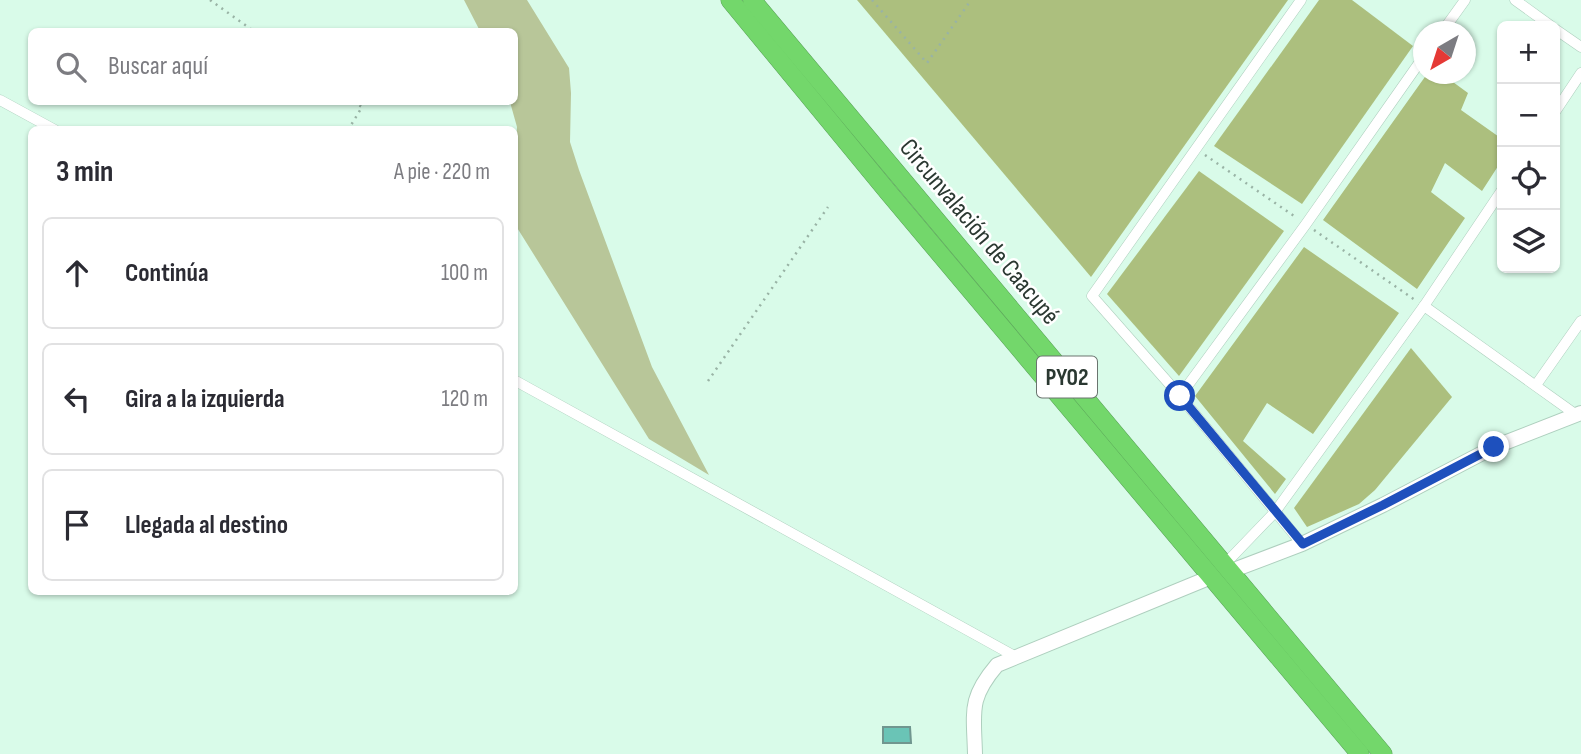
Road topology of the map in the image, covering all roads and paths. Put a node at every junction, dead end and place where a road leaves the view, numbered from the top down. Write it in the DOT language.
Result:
graph roads {
  1 [pos="210,0"];
  2 [pos="730,0"];
  3 [pos="752,0"];
  4 [pos="872,0"];
  5 [pos="971,0"];
  6 [pos="1301,0"];
  7 [pos="1465,0"];
  8 [pos="1515,0"];
  9 [pos="1450,21"];
  10 [pos="1545,21"];
  11 [pos="249,28"];
  12 [pos="1560,32"];
  13 [pos="1581,47"];
  14 [pos="1413,70"];
  15 [pos="1581,73"];
  16 [pos="0,100"];
  17 [pos="1560,104"];
  18 [pos="359,105"];
  19 [pos="48,126"];
  20 [pos="350,126"];
  21 [pos="1497,197"];
  22 [pos="828,207"];
  23 [pos="1424,306"];
  24 [pos="1581,321"];
  25 [pos="708,381"];
  26 [pos="518,382"];
  27 [pos="1536,385"];
  28 [pos="1180,396"];
  29 [pos="1578,414"];
  30 [pos="1275,512"];
  31 [pos="1303,544"];
  32 [pos="1228,567"];
  33 [pos="1211,577"];
  34 [pos="1018,658"];
  35 [pos="975,754"];
  36 [pos="1360,754"];
  37 [pos="1383,754"];
  1 -- 11 [label="path"];
  2 -- 33 [label="highway, Circunvalación de Caacupé / PY02"];
  3 -- 32 [label="highway, Circunvalación de Caacupé / PY02"];
  4 -- 5 [label="path"];
  6 -- 28 [label="street"];
  7 -- 9 [label="street"];
  8 -- 10 [label="street"];
  12 -- 13 [label="street"];
  14 -- 28 [label="street"];
  15 -- 17 [label="street"];
  16 -- 19 [label="street"];
  18 -- 20 [label="path"];
  21 -- 23 [label="street"];
  22 -- 25 [label="path"];
  23 -- 27 [label="street"];
  23 -- 30 [label="street"];
  24 -- 27 [label="street"];
  26 -- 34 [label="street"];
  27 -- 29 [label="street"];
  28 -- 30 [label="street"];
  29 -- 31 [label="street"];
  30 -- 31 [label="street"];
  30 -- 32 [label="street"];
  31 -- 32 [label="street"];
  32 -- 37 [label="highway, Circunvalación de Caacupé / PY02"];
  33 -- 34 [label="street"];
  33 -- 36 [label="highway, Circunvalación de Caacupé / PY02"];
  34 -- 35 [label="street"];
}
